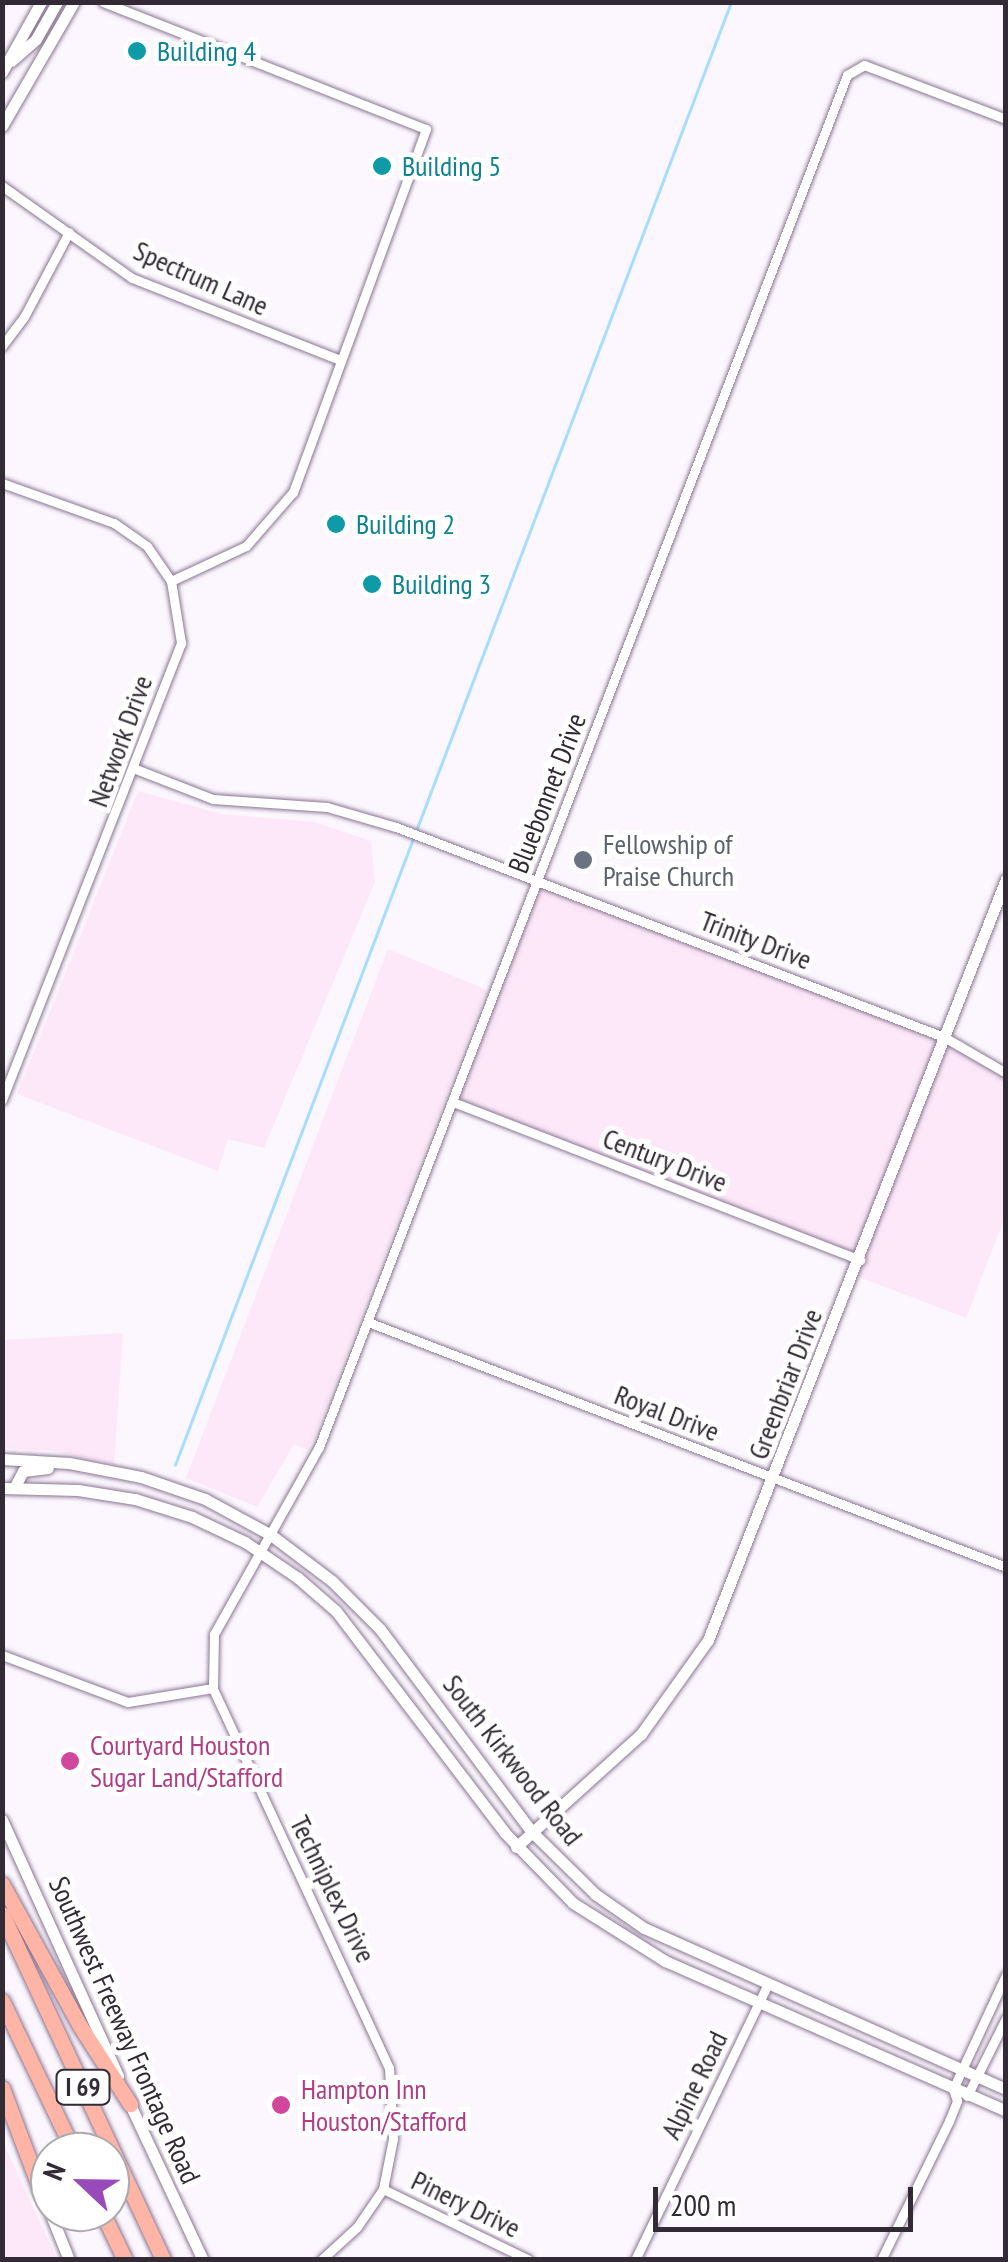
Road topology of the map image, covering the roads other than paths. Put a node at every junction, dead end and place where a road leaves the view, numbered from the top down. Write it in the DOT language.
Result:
graph roads {
  1 [pos="41,2"];
  2 [pos="57,2"];
  3 [pos="74,2"];
  4 [pos="103,2"];
  5 [pos="194,39"];
  6 [pos="189,55"];
  7 [pos="5,68"];
  8 [pos="1006,119"];
  9 [pos="2,126"];
  10 [pos="2,186"];
  11 [pos="68,232"];
  12 [pos="2,346"];
  13 [pos="340,360"];
  14 [pos="2,483"];
  15 [pos="171,580"];
  16 [pos="134,768"];
  17 [pos="1006,878"];
  18 [pos="538,880"];
  19 [pos="944,1037"];
  20 [pos="1006,1073"];
  21 [pos="2,1100"];
  22 [pos="453,1102"];
  23 [pos="860,1260"];
  24 [pos="368,1322"];
  25 [pos="22,1458"];
  26 [pos="2,1459"];
  27 [pos="70,1462"];
  28 [pos="2,1478"];
  29 [pos="774,1478"];
  30 [pos="8,1488"];
  31 [pos="271,1535"];
  32 [pos="260,1552"];
  33 [pos="1006,1567"];
  34 [pos="350,1598"];
  35 [pos="336,1611"];
  36 [pos="2,1655"];
  37 [pos="415,1674"];
  38 [pos="213,1688"];
  39 [pos="398,1688"];
  40 [pos="2,1820"];
  41 [pos="532,1832"];
  42 [pos="516,1846"];
  43 [pos="2,1884"];
  44 [pos="2,1914"];
  45 [pos="644,1928"];
  46 [pos="635,1944"];
  47 [pos="1006,1975"];
  48 [pos="768,1984"];
  49 [pos="2,2001"];
  50 [pos="758,2004"];
  51 [pos="1006,2018"];
  52 [pos="962,2070"];
  53 [pos="976,2076"];
  54 [pos="2,2088"];
  55 [pos="1006,2090"];
  56 [pos="960,2095"];
  57 [pos="130,2104"];
  58 [pos="2,2109"];
  59 [pos="1006,2111"];
  60 [pos="64,2132"];
  61 [pos="30,2162"];
  62 [pos="30,2168"];
  63 [pos="383,2189"];
  64 [pos="58,2232"];
  65 [pos="112,2232"];
  66 [pos="69,2260"];
  67 [pos="125,2260"];
  68 [pos="162,2260"];
  69 [pos="203,2260"];
  70 [pos="321,2260"];
  71 [pos="528,2260"];
  72 [pos="635,2260"];
  73 [pos="881,2260"];
  1 -- 7 [label="main road"];
  2 -- 7 [label="main road"];
  3 -- 9 [label="main road"];
  4 -- 5 [label="street"];
  5 -- 6 [label="street"];
  5 -- 13 [label="street"];
  8 -- 18 [label="street, Bluebonnet Drive"];
  10 -- 11 [label="street, Spectrum Lane"];
  11 -- 12 [label="street"];
  11 -- 13 [label="street, Spectrum Lane"];
  13 -- 15 [label="street"];
  14 -- 15 [label="street"];
  15 -- 16 [label="street, Network Drive"];
  16 -- 18 [label="street, Trinity Drive"];
  16 -- 21 [label="street, Network Drive"];
  17 -- 19 [label="main road, Greenbriar Drive"];
  18 -- 19 [label="street, Trinity Drive"];
  18 -- 22 [label="street, Bluebonnet Drive"];
  19 -- 20 [label="street, Trinity Drive"];
  19 -- 23 [label="main road, Greenbriar Drive"];
  22 -- 23 [label="street, Century Drive"];
  22 -- 24 [label="street, Bluebonnet Drive"];
  23 -- 29 [label="main road, Greenbriar Drive"];
  24 -- 29 [label="street, Royal Drive"];
  24 -- 31 [label="street, Bluebonnet Drive"];
  25 -- 26 [label="main road, South Kirkwood Road"];
  25 -- 27 [label="main road, South Kirkwood Road"];
  25 -- 28 [label="main road"];
  27 -- 30 [label="main road"];
  27 -- 31 [label="main road, South Kirkwood Road"];
  29 -- 33 [label="street, Royal Drive"];
  29 -- 41 [label="main road, Greenbriar Drive"];
  30 -- 32 [label="main road, South Kirkwood Road"];
  31 -- 32 [label="street, Techniplex Drive"];
  31 -- 34 [label="main road, South Kirkwood Road"];
  32 -- 35 [label="main road, South Kirkwood Road"];
  32 -- 38 [label="street, Techniplex Drive"];
  34 -- 35 [label="main road"];
  34 -- 37 [label="main road, South Kirkwood Road"];
  35 -- 39 [label="main road, South Kirkwood Road"];
  36 -- 38 [label="street"];
  37 -- 39 [label="main road"];
  37 -- 41 [label="main road, South Kirkwood Road"];
  38 -- 63 [label="street, Techniplex Drive"];
  39 -- 42 [label="main road, South Kirkwood Road"];
  40 -- 57 [label="main road, Southwest Freeway Frontage Road"];
  41 -- 42 [label="main road, Greenbriar Drive"];
  41 -- 45 [label="main road, South Kirkwood Road"];
  42 -- 46 [label="main road, South Kirkwood Road"];
  43 -- 57 [label="highway"];
  44 -- 68 [label="highway, I 69"];
  45 -- 46 [label="main road"];
  45 -- 48 [label="main road, South Kirkwood Road"];
  46 -- 50 [label="main road, South Kirkwood Road"];
  47 -- 52 [label="street"];
  48 -- 50 [label="street, Alpine Road"];
  48 -- 52 [label="main road, South Kirkwood Road"];
  49 -- 60 [label="highway, I 69"];
  50 -- 56 [label="main road, South Kirkwood Road"];
  50 -- 72 [label="street, Alpine Road"];
  51 -- 53 [label="street"];
  52 -- 53 [label="main road, South Kirkwood Road"];
  52 -- 56 [label="street"];
  53 -- 55 [label="main road, South Kirkwood Road"];
  53 -- 56 [label="street"];
  54 -- 61 [label="highway"];
  56 -- 59 [label="main road, South Kirkwood Road"];
  56 -- 73 [label="street"];
  57 -- 69 [label="main road, Southwest Freeway Frontage Road"];
  58 -- 62 [label="main road"];
  63 -- 70 [label="street, Techniplex Drive"];
  63 -- 71 [label="street, Pinery Drive"];
  64 -- 66 [label="main road"];
  65 -- 67 [label="highway"];
}
